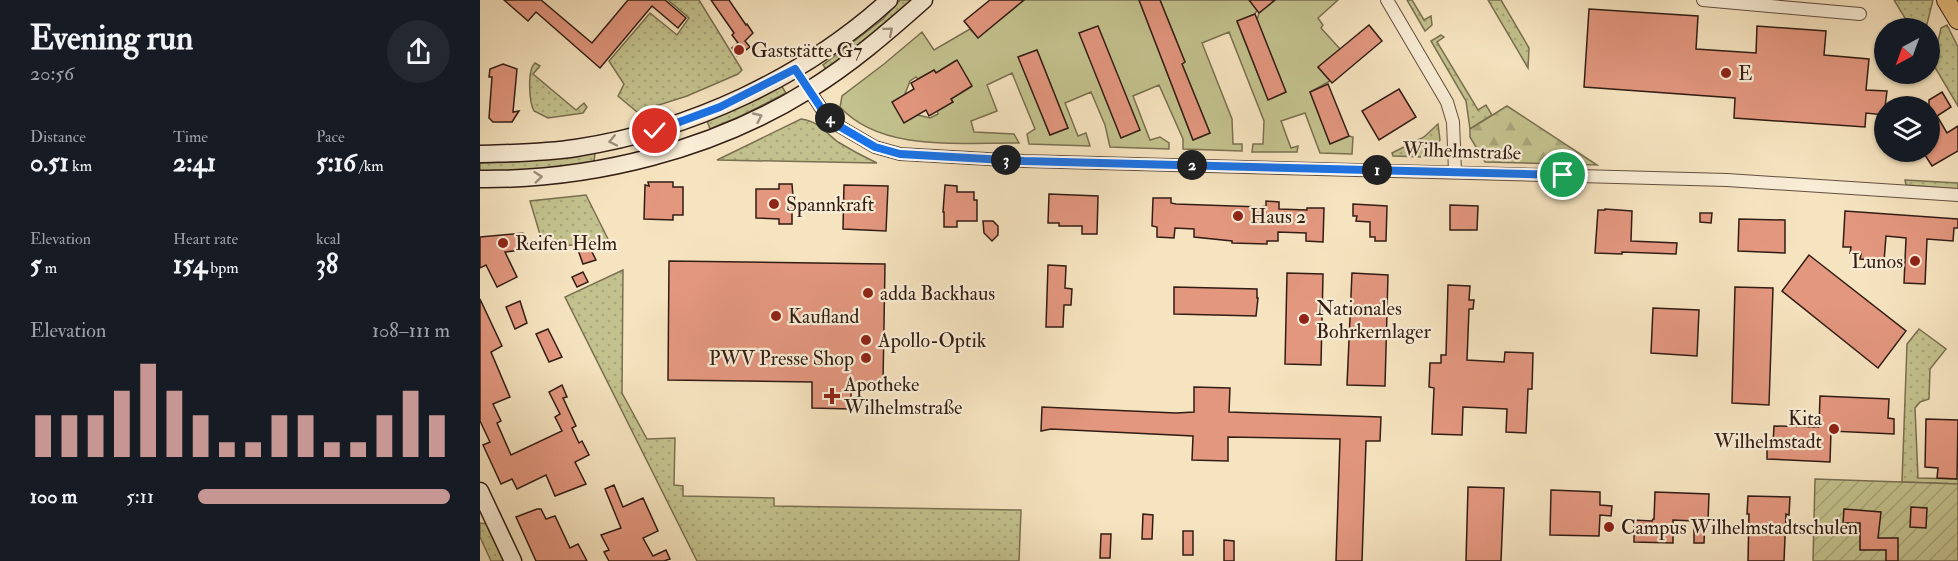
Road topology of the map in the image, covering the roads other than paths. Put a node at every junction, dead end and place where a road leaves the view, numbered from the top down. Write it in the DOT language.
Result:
graph roads {
  1 [pos="889,0"];
  2 [pos="924,0"];
  3 [pos="1387,0"];
  4 [pos="1703,0"];
  5 [pos="1946,0"];
  6 [pos="1860,14"];
  7 [pos="1958,20"];
  8 [pos="795,69"];
  9 [pos="809,90"];
  10 [pos="697,116"];
  11 [pos="706,139"];
  12 [pos="480,154"];
  13 [pos="1455,172"];
  14 [pos="480,179"];
  15 [pos="1958,195"];
  16 [pos="480,491"];
  17 [pos="513,561"];
  1 -- 8 [label="main road"];
  9 -- 2 [label="main road, one-way"];
  3 -- 13 [label="street"];
  4 -- 6 [label="street"];
  5 -- 7 [label="main road"];
  8 -- 9 [label="main road, Wilhelmstraße"];
  8 -- 10 [label="main road"];
  11 -- 9 [label="main road, one-way"];
  9 -- 13 [label="street, Wilhelmstraße"];
  10 -- 11 [label="main road"];
  10 -- 12 [label="main road, one-way"];
  14 -- 11 [label="main road, one-way"];
  13 -- 15 [label="street, Wilhelmstraße"];
  16 -- 17 [label="main road"];
}
